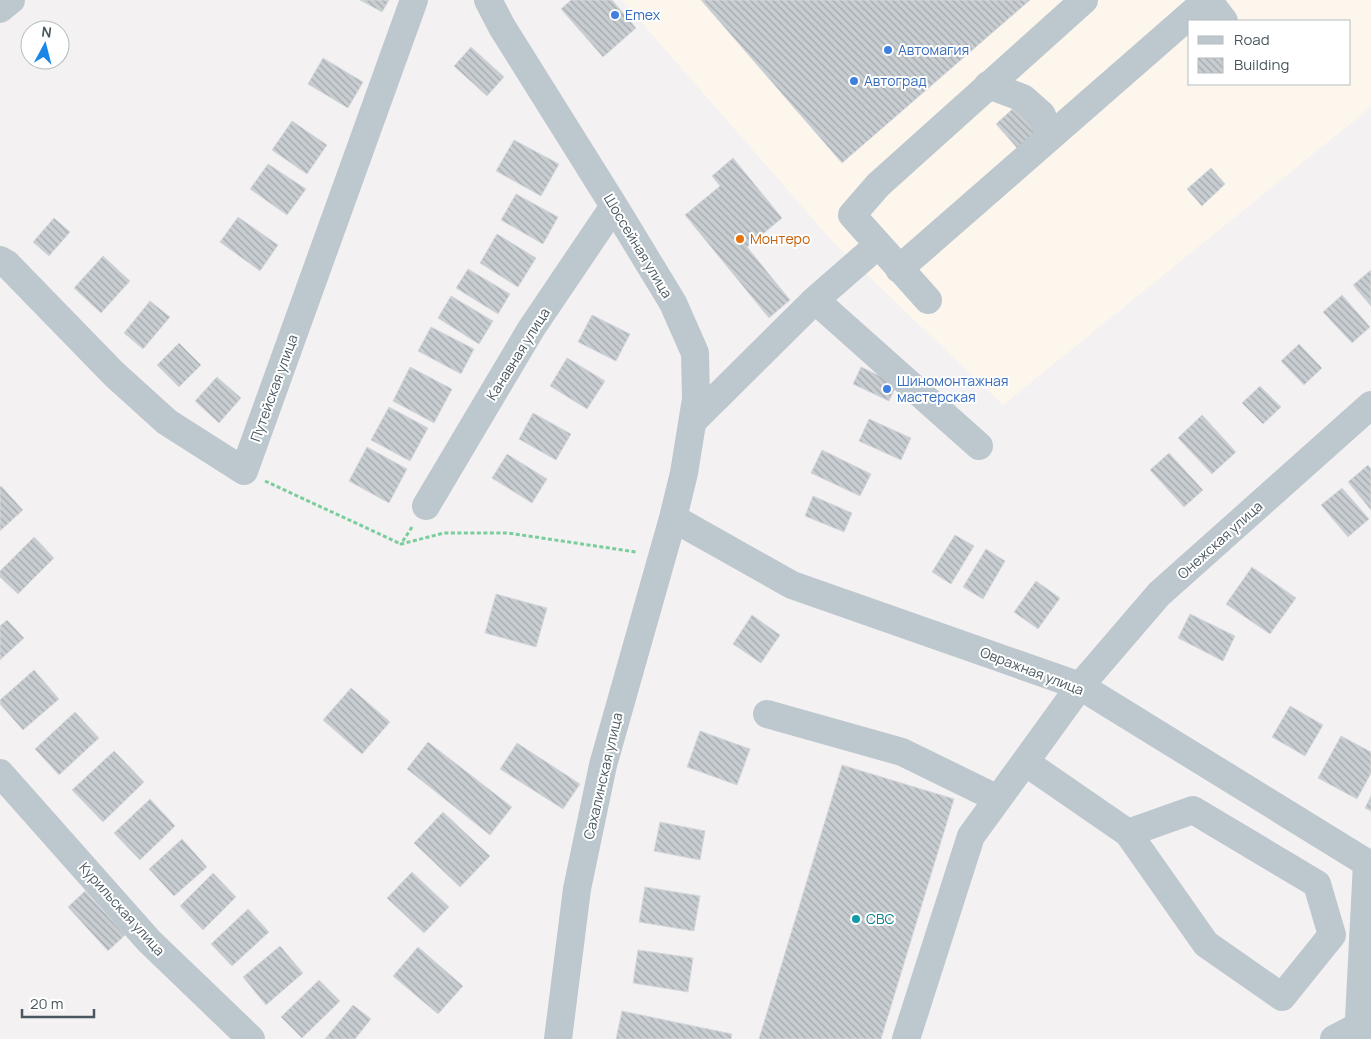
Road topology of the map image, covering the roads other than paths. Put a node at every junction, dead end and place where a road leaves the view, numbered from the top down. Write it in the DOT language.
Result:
graph roads {
  1 [pos="11,0"];
  2 [pos="414,0"];
  3 [pos="488,0"];
  4 [pos="1084,0"];
  5 [pos="1208,0"];
  6 [pos="0,9"];
  7 [pos="1223,20"];
  8 [pos="988,85"];
  9 [pos="1049,138"];
  10 [pos="614,206"];
  11 [pos="878,245"];
  12 [pos="0,260"];
  13 [pos="900,269"];
  14 [pos="814,300"];
  15 [pos="928,300"];
  16 [pos="1371,405"];
  17 [pos="694,420"];
  18 [pos="979,446"];
  19 [pos="426,506"];
  20 [pos="673,518"];
  21 [pos="1080,686"];
  22 [pos="767,714"];
  23 [pos="1025,762"];
  24 [pos="0,773"];
  25 [pos="998,799"];
  26 [pos="1128,833"];
  27 [pos="1369,864"];
  28 [pos="1359,1032"];
  29 [pos="251,1039"];
  30 [pos="558,1039"];
  31 [pos="906,1039"];
  32 [pos="1334,1039"];
  1 -- 6 [label="street"];
  2 -- 12 [label="street, Путейская улица"];
  3 -- 10 [label="street, Шоссейная улица"];
  4 -- 8 [label="street"];
  5 -- 7 [label="street"];
  5 -- 9 [label="street"];
  8 -- 9 [label="street"];
  8 -- 11 [label="street"];
  9 -- 13 [label="street"];
  10 -- 17 [label="street, Шоссейная улица"];
  10 -- 19 [label="street, Канавная улица"];
  11 -- 13 [label="street"];
  11 -- 14 [label="street"];
  13 -- 15 [label="street"];
  14 -- 17 [label="street"];
  14 -- 18 [label="street"];
  16 -- 21 [label="street, Онежская улица"];
  17 -- 20 [label="street, Шоссейная улица"];
  20 -- 21 [label="street, Овражная улица"];
  20 -- 30 [label="street, Сахалинская улица"];
  21 -- 23 [label="street, Онежская улица"];
  21 -- 27 [label="street, Овражная улица"];
  22 -- 25 [label="street"];
  23 -- 25 [label="street, Онежская улица"];
  23 -- 26 [label="street"];
  24 -- 29 [label="street, Курильская улица"];
  25 -- 31 [label="street, Онежская улица"];
  26 -- 26 [label="street"];
  27 -- 28 [label="street"];
  28 -- 32 [label="street"];
}
